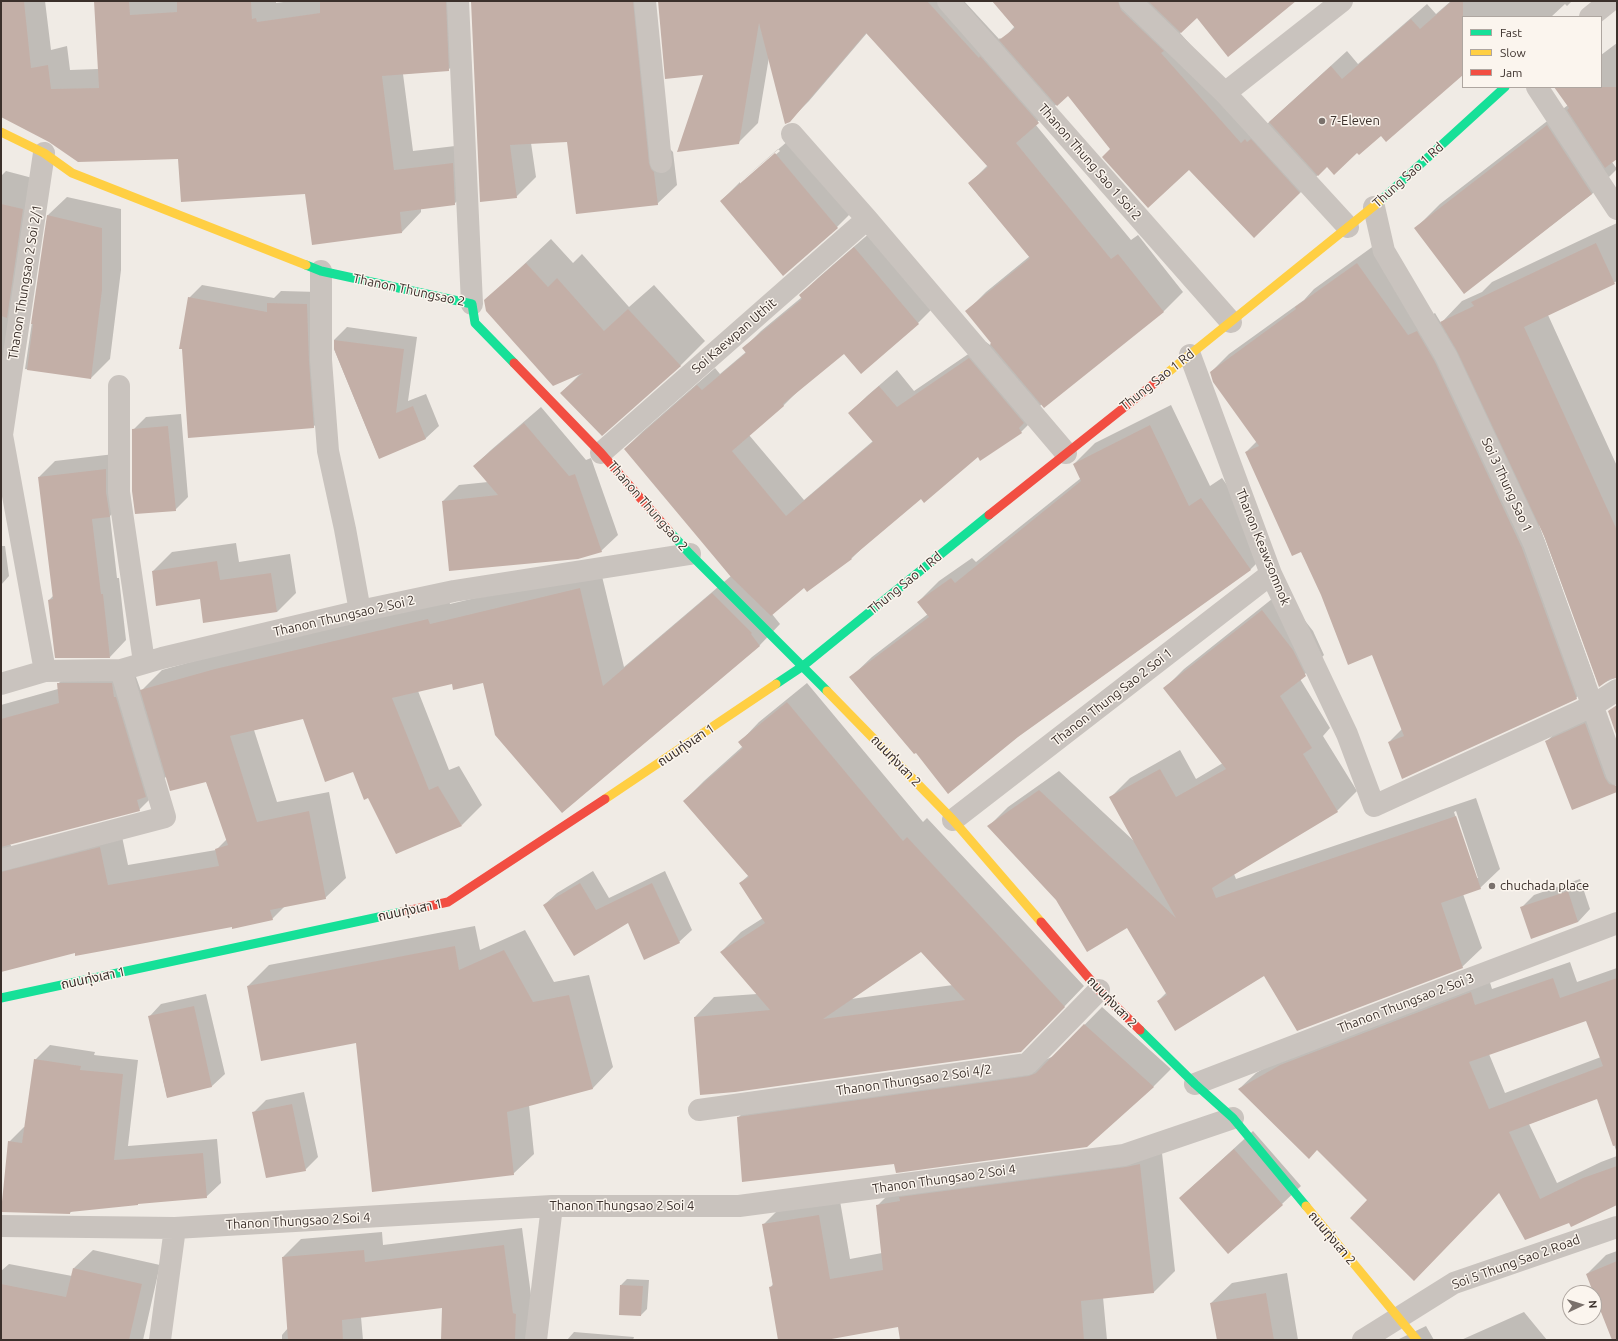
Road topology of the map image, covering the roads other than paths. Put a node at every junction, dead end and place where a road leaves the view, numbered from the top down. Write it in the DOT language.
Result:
graph roads {
  1 [pos="458,1"];
  2 [pos="645,1"];
  3 [pos="948,1"];
  4 [pos="1130,1"];
  5 [pos="1342,1"];
  6 [pos="1610,1"];
  7 [pos="1591,16"];
  8 [pos="1504,88"];
  9 [pos="1538,88"];
  10 [pos="1225,93"];
  11 [pos="1,132"];
  12 [pos="792,134"];
  13 [pos="44,153"];
  14 [pos="661,162"];
  15 [pos="1374,207"];
  16 [pos="1617,210"];
  17 [pos="867,219"];
  18 [pos="1348,227"];
  19 [pos="321,271"];
  20 [pos="472,304"];
  21 [pos="1232,322"];
  22 [pos="1190,355"];
  23 [pos="119,386"];
  24 [pos="601,453"];
  25 [pos="1066,453"];
  26 [pos="690,554"];
  27 [pos="1271,574"];
  28 [pos="360,611"];
  29 [pos="144,662"];
  30 [pos="804,666"];
  31 [pos="121,670"];
  32 [pos="45,671"];
  33 [pos="1,684"];
  34 [pos="1617,690"];
  35 [pos="1592,706"];
  36 [pos="1617,774"];
  37 [pos="953,820"];
  38 [pos="1,860"];
  39 [pos="1617,923"];
  40 [pos="1099,990"];
  41 [pos="1,998"];
  42 [pos="1196,1084"];
  43 [pos="699,1110"];
  44 [pos="1233,1118"];
  45 [pos="552,1206"];
  46 [pos="1,1226"];
  47 [pos="1617,1227"];
  48 [pos="175,1228"];
  49 [pos="1399,1319"];
  50 [pos="160,1340"];
  51 [pos="536,1340"];
  52 [pos="1363,1340"];
  53 [pos="1417,1340"];
  1 -- 20 [label="street"];
  2 -- 14 [label="street"];
  3 -- 21 [label="street, Thanon Thung Sao 1 Soi 2"];
  4 -- 10 [label="street"];
  5 -- 10 [label="street"];
  6 -- 7 [label="street"];
  8 -- 15 [label="street, Thung Sao 1 Rd"];
  9 -- 16 [label="street"];
  10 -- 18 [label="street"];
  11 -- 13 [label="street, Thanon Thungsao 2"];
  12 -- 17 [label="street"];
  13 -- 19 [label="street, Thanon Thungsao 2"];
  13 -- 32 [label="street, Thanon Thungsao 2 Soi 2/1"];
  15 -- 18 [label="street, Thung Sao 1 Rd"];
  15 -- 35 [label="street, Soi 3 Thung Sao 1"];
  17 -- 24 [label="street, Soi Kaewpan Uthit"];
  17 -- 25 [label="street"];
  18 -- 21 [label="street, Thung Sao 1 Rd"];
  19 -- 20 [label="street, Thanon Thungsao 2"];
  19 -- 28 [label="street"];
  20 -- 24 [label="street, Thanon Thungsao 2"];
  21 -- 22 [label="street, Thung Sao 1 Rd"];
  22 -- 25 [label="street, Thung Sao 1 Rd"];
  22 -- 27 [label="street, Thanon Keawsomnok"];
  23 -- 29 [label="street"];
  24 -- 26 [label="street, Thanon Thungsao 2"];
  25 -- 30 [label="street, Thung Sao 1 Rd"];
  26 -- 28 [label="street, Thanon Thungsao 2 Soi 2"];
  26 -- 30 [label="street, Thanon Thungsao 2"];
  27 -- 35 [label="street, Thanon Keawsomnok"];
  27 -- 37 [label="street, Thanon Thung Sao 2 Soi 1"];
  28 -- 29 [label="street, Thanon Thungsao 2 Soi 2"];
  29 -- 31 [label="street, Thanon Thungsao 2 Soi 2"];
  30 -- 37 [label="street, ถนนทุ่งเสา 2"];
  30 -- 41 [label="street, ถนนทุ่งเสา 1"];
  31 -- 32 [label="street, Thanon Thungsao 2 Soi 2"];
  31 -- 38 [label="street"];
  32 -- 33 [label="street, Thanon Thungsao 2 Soi 2"];
  34 -- 35 [label="street"];
  35 -- 36 [label="street, Soi 3 Thung Sao 1"];
  37 -- 40 [label="street, ถนนทุ่งเสา 2"];
  39 -- 42 [label="street, Thanon Thungsao 2 Soi 3"];
  40 -- 42 [label="street, ถนนทุ่งเสา 2"];
  40 -- 43 [label="street, Thanon Thungsao 2 Soi 4/2"];
  42 -- 44 [label="street, ถนนทุ่งเสา 2"];
  44 -- 45 [label="street, Thanon Thungsao 2 Soi 4"];
  44 -- 49 [label="street, ถนนทุ่งเสา 2"];
  45 -- 48 [label="street, Thanon Thungsao 2 Soi 4"];
  45 -- 51 [label="street"];
  46 -- 48 [label="street, Thanon Thungsao 2 Soi 4"];
  47 -- 49 [label="street, Soi 5 Thung Sao 2 Road"];
  48 -- 50 [label="street"];
  49 -- 52 [label="street, Soi 5 Thung Sao 2 Road"];
  49 -- 53 [label="street, ถนนทุ่งเสา 2"];
}
